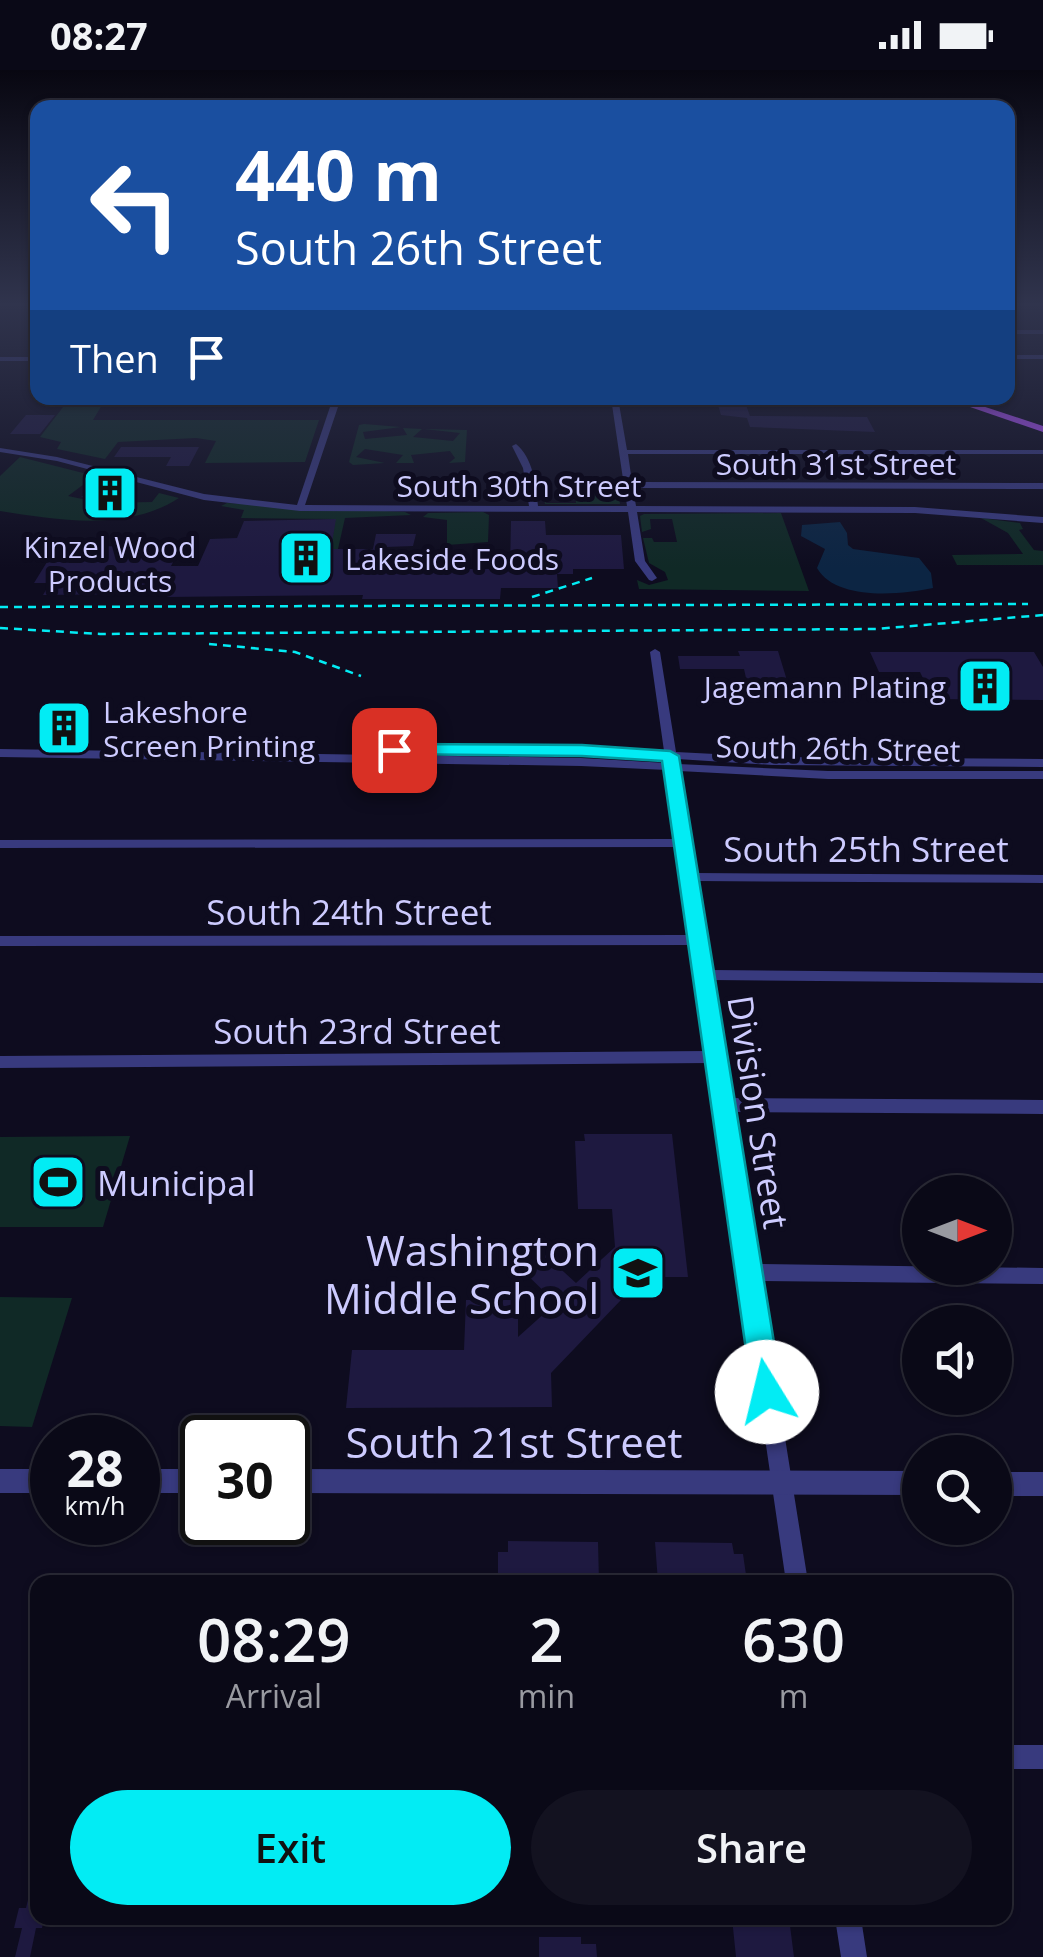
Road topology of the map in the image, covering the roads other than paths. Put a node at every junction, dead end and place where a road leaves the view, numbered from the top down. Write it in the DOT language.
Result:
graph roads {
  1 [pos="335,405"];
  2 [pos="616,405"];
  3 [pos="971,405"];
  4 [pos="977,405"];
  5 [pos="987,410"];
  6 [pos="1042,430"];
  7 [pos="516,446"];
  8 [pos="0,450"];
  9 [pos="623,452"];
  10 [pos="1043,452"];
  11 [pos="629,485"];
  12 [pos="1043,486"];
  13 [pos="300,508"];
  14 [pos="534,510"];
  15 [pos="632,510"];
  16 [pos="1043,520"];
  17 [pos="652,578"];
  18 [pos="655,652"];
  19 [pos="4,752"];
  20 [pos="671,762"];
  21 [pos="1043,763"];
  22 [pos="0,767"];
  23 [pos="1043,775"];
  24 [pos="683,842"];
  25 [pos="0,844"];
  26 [pos="688,876"];
  27 [pos="1043,879"];
  28 [pos="698,940"];
  29 [pos="0,942"];
  30 [pos="702,974"];
  31 [pos="1043,978"];
  32 [pos="715,1056"];
  33 [pos="0,1062"];
  34 [pos="722,1105"];
  35 [pos="1043,1107"];
  36 [pos="748,1272"];
  37 [pos="1041,1281"];
  38 [pos="0,1480"];
  39 [pos="30,1480"];
  40 [pos="310,1481"];
  41 [pos="781,1481"];
  42 [pos="902,1483"];
  43 [pos="1012,1484"];
  44 [pos="1043,1484"];
  45 [pos="796,1575"];
  46 [pos="1012,1757"];
  47 [pos="1043,1757"];
  48 [pos="849,1925"];
  49 [pos="854,1957"];
  1 -- 13 [label="street"];
  2 -- 9 [label="street"];
  3 -- 5 [label="main road"];
  4 -- 5 [label="main road"];
  5 -- 6 [label="main road"];
  5 -- 6 [label="main road"];
  7 -- 14 [label="street"];
  8 -- 13 [label="street, South 30th Street"];
  9 -- 10 [label="street"];
  9 -- 11 [label="street"];
  11 -- 12 [label="street, South 31st Street"];
  11 -- 15 [label="street"];
  13 -- 14 [label="street, South 30th Street"];
  14 -- 15 [label="street, South 30th Street"];
  15 -- 16 [label="street, South 30th Street"];
  15 -- 17 [label="street"];
  18 -- 20 [label="street, Division Street"];
  19 -- 20 [label="street, South 26th Street"];
  19 -- 22 [label="street"];
  20 -- 21 [label="street, South 26th Street"];
  20 -- 23 [label="street, South 26th Street"];
  20 -- 24 [label="street, Division Street"];
  24 -- 25 [label="street, South 25th Street"];
  24 -- 26 [label="street, Division Street"];
  26 -- 27 [label="street, South 25th Street"];
  26 -- 28 [label="street, Division Street"];
  28 -- 29 [label="street, South 24th Street"];
  28 -- 30 [label="street, Division Street"];
  30 -- 31 [label="street"];
  30 -- 32 [label="street, Division Street"];
  32 -- 33 [label="street, South 23rd Street"];
  32 -- 34 [label="street, Division Street"];
  34 -- 35 [label="street"];
  34 -- 36 [label="street, Division Street"];
  36 -- 37 [label="street"];
  36 -- 41 [label="street, Division Street"];
  38 -- 39 [label="street"];
  40 -- 41 [label="street, South 21st Street"];
  41 -- 42 [label="street, South 21st Street"];
  41 -- 45 [label="street, Division Street"];
  43 -- 44 [label="street"];
  46 -- 47 [label="street"];
  48 -- 49 [label="street"];
}
